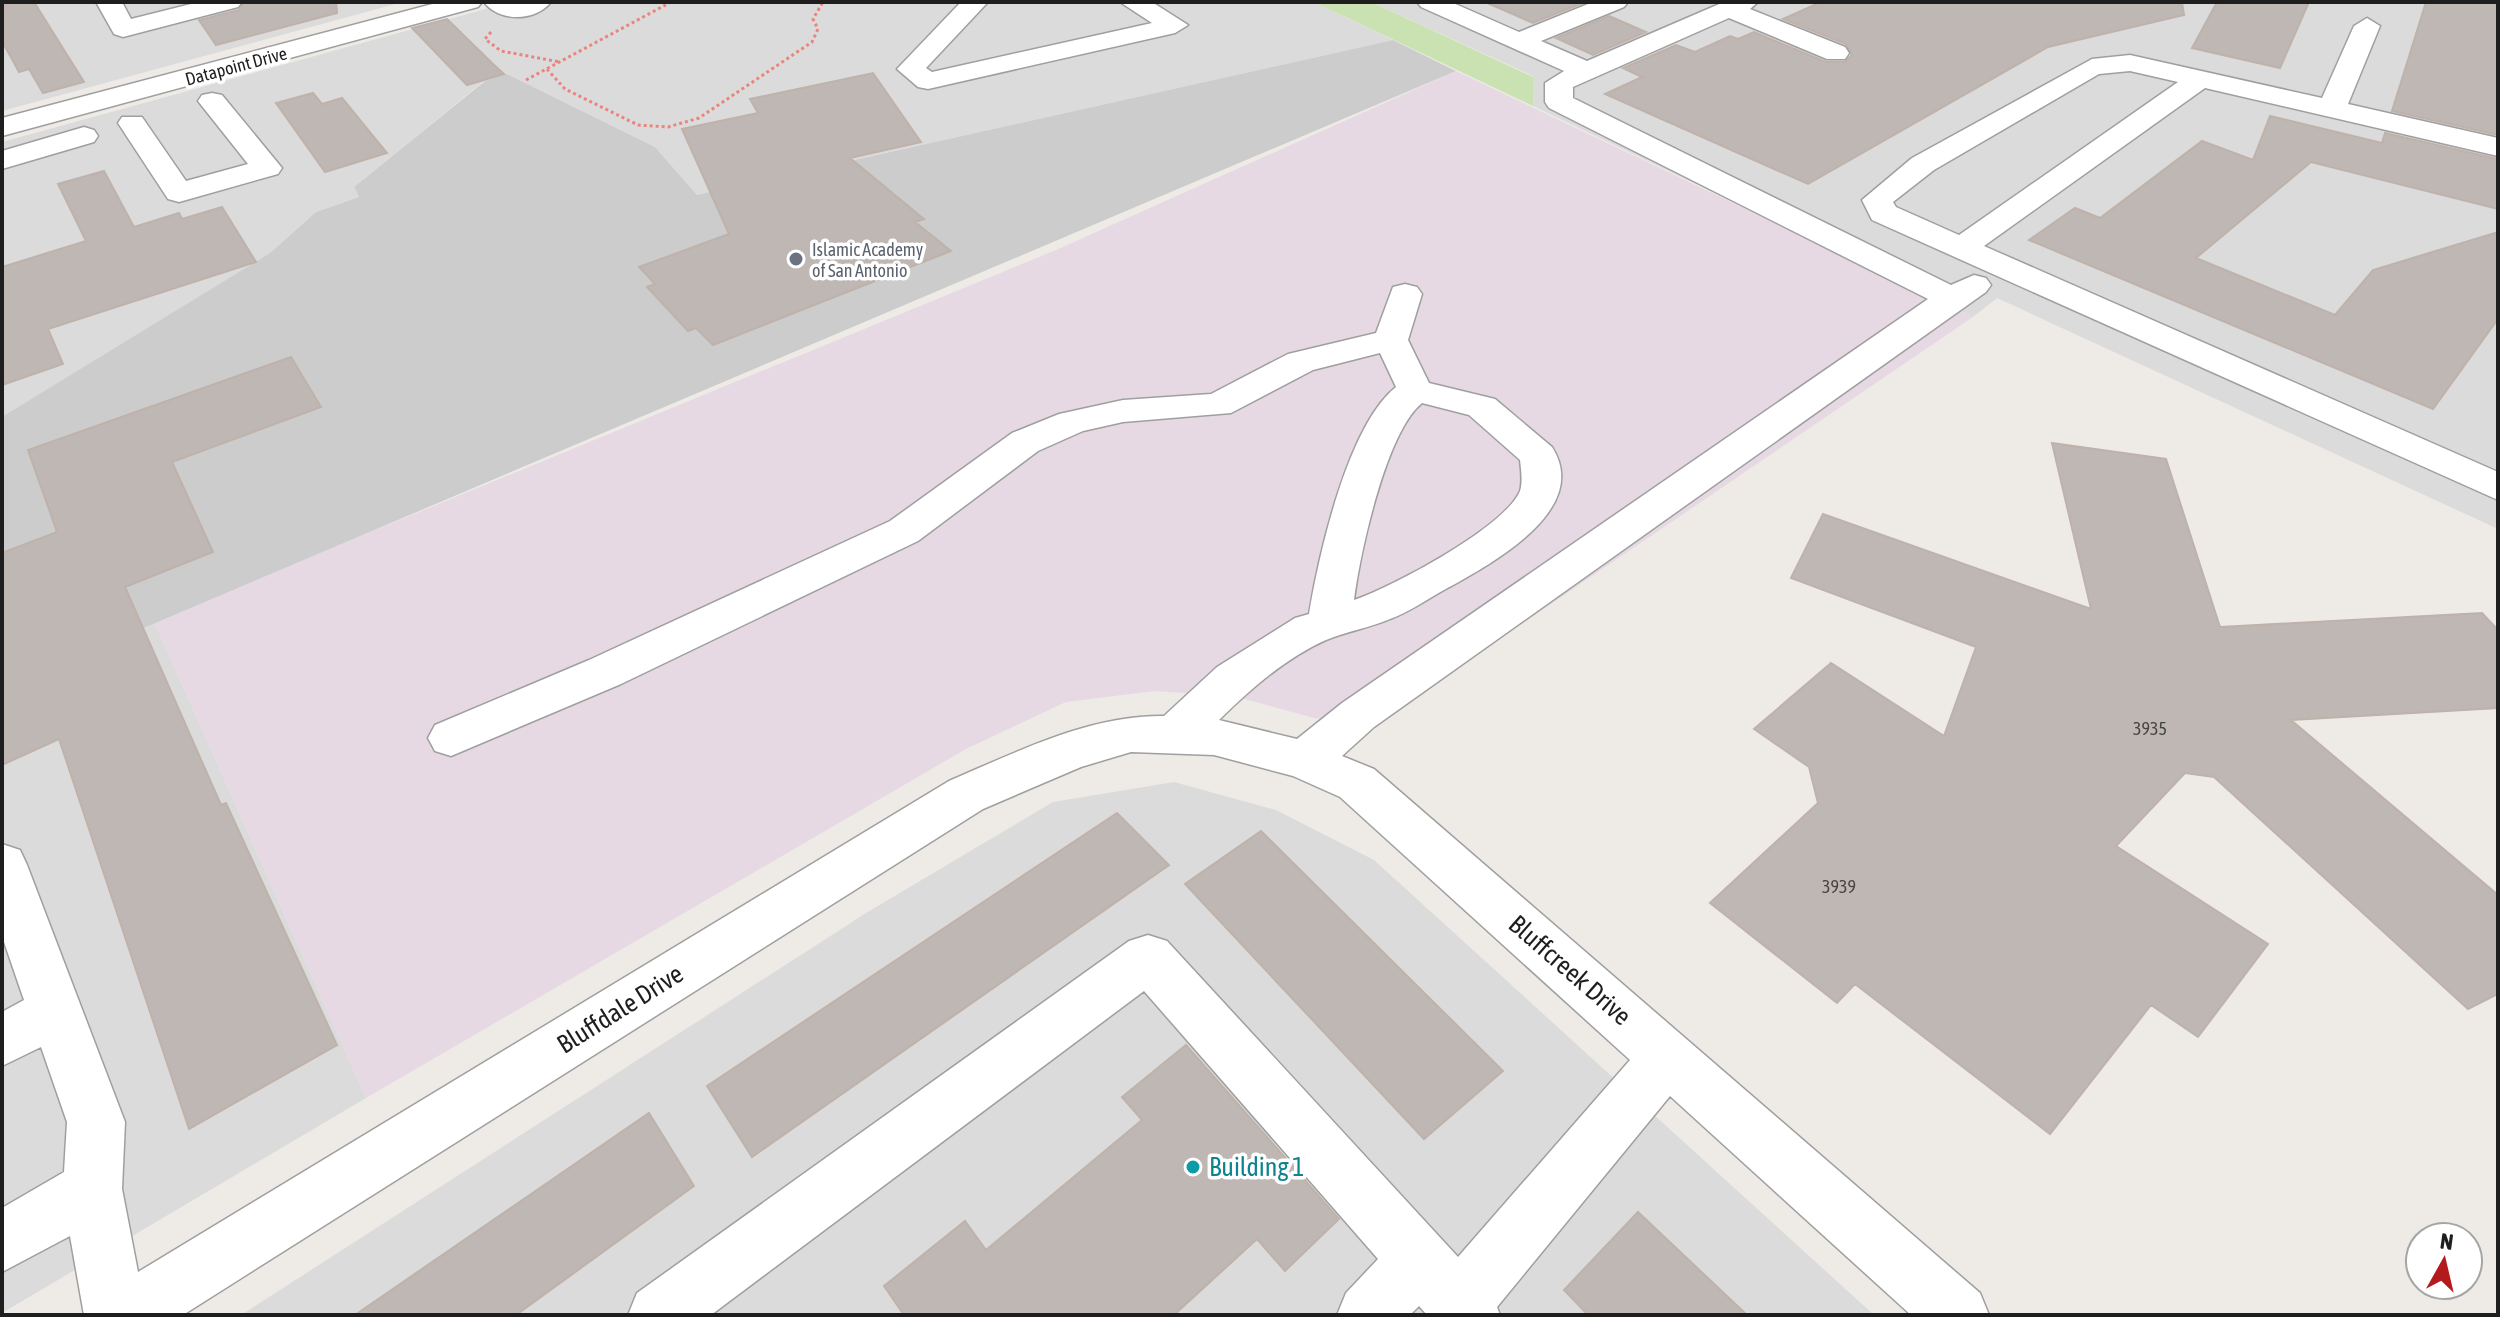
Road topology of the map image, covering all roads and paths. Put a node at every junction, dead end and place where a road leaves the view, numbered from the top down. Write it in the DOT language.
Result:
graph roads {
  1 [pos="109,2"];
  2 [pos="229,2"];
  3 [pos="469,2"];
  4 [pos="538,2"];
  5 [pos="671,2"];
  6 [pos="823,2"];
  7 [pos="975,2"];
  8 [pos="1133,2"];
  9 [pos="1430,2"];
  10 [pos="1615,2"];
  11 [pos="504,6"];
  12 [pos="1736,6"];
  13 [pos="2367,26"];
  14 [pos="346,37"];
  15 [pos="1519,41"];
  16 [pos="1836,53"];
  17 [pos="370,58"];
  18 [pos="560,62"];
  19 [pos="547,69"];
  20 [pos="1587,71"];
  21 [pos="2200,79"];
  22 [pos="526,80"];
  23 [pos="240,93"];
  24 [pos="2332,108"];
  25 [pos="2,127"];
  26 [pos="2498,147"];
  27 [pos="2,160"];
  28 [pos="1961,248"];
  29 [pos="2003,267"];
  30 [pos="1405,294"];
  31 [pos="1952,298"];
  32 [pos="1391,340"];
  33 [pos="1415,390"];
  34 [pos="2491,473"];
  35 [pos="1329,622"];
  36 [pos="1152,734"];
  37 [pos="451,738"];
  38 [pos="1306,759"];
  39 [pos="2,865"];
  40 [pos="55,1011"];
  41 [pos="2,1040"];
  42 [pos="1668,1057"];
  43 [pos="92,1189"];
  44 [pos="2,1242"];
  45 [pos="1419,1260"];
  46 [pos="1464,1310"];
  47 [pos="115,1315"];
  48 [pos="126,1315"];
  49 [pos="659,1315"];
  50 [pos="1368,1315"];
  51 [pos="1958,1315"];
  1 -- 2 [label="street"];
  3 -- 14 [label="street, Datapoint Drive"];
  4 -- 11 [label="street"];
  5 -- 18 [label="path"];
  6 -- 19 [label="path"];
  7 -- 8 [label="street"];
  9 -- 15 [label="street"];
  10 -- 15 [label="street"];
  11 -- 18 [label="path"];
  12 -- 16 [label="street"];
  12 -- 20 [label="street"];
  13 -- 24 [label="street"];
  14 -- 17 [label="street"];
  14 -- 25 [label="street, Datapoint Drive"];
  15 -- 20 [label="street"];
  18 -- 19 [label="path"];
  19 -- 22 [label="path"];
  20 -- 31 [label="street"];
  21 -- 24 [label="street"];
  21 -- 28 [label="street"];
  21 -- 28 [label="street"];
  23 -- 27 [label="street"];
  24 -- 26 [label="street"];
  28 -- 29 [label="street"];
  29 -- 31 [label="street"];
  29 -- 34 [label="street"];
  30 -- 32 [label="street"];
  31 -- 38 [label="street"];
  32 -- 33 [label="street"];
  32 -- 37 [label="street"];
  33 -- 35 [label="street"];
  33 -- 35 [label="street"];
  35 -- 36 [label="street"];
  36 -- 38 [label="street, Bluffcreek Drive"];
  36 -- 48 [label="street, Bluffdale Drive"];
  38 -- 42 [label="street, Bluffcreek Drive"];
  39 -- 40 [label="street"];
  40 -- 41 [label="street"];
  40 -- 43 [label="street"];
  42 -- 46 [label="street"];
  42 -- 51 [label="street, Bluffcreek Drive"];
  43 -- 44 [label="street"];
  43 -- 47 [label="street"];
  45 -- 46 [label="street"];
  45 -- 49 [label="street"];
  45 -- 50 [label="street"];
}
